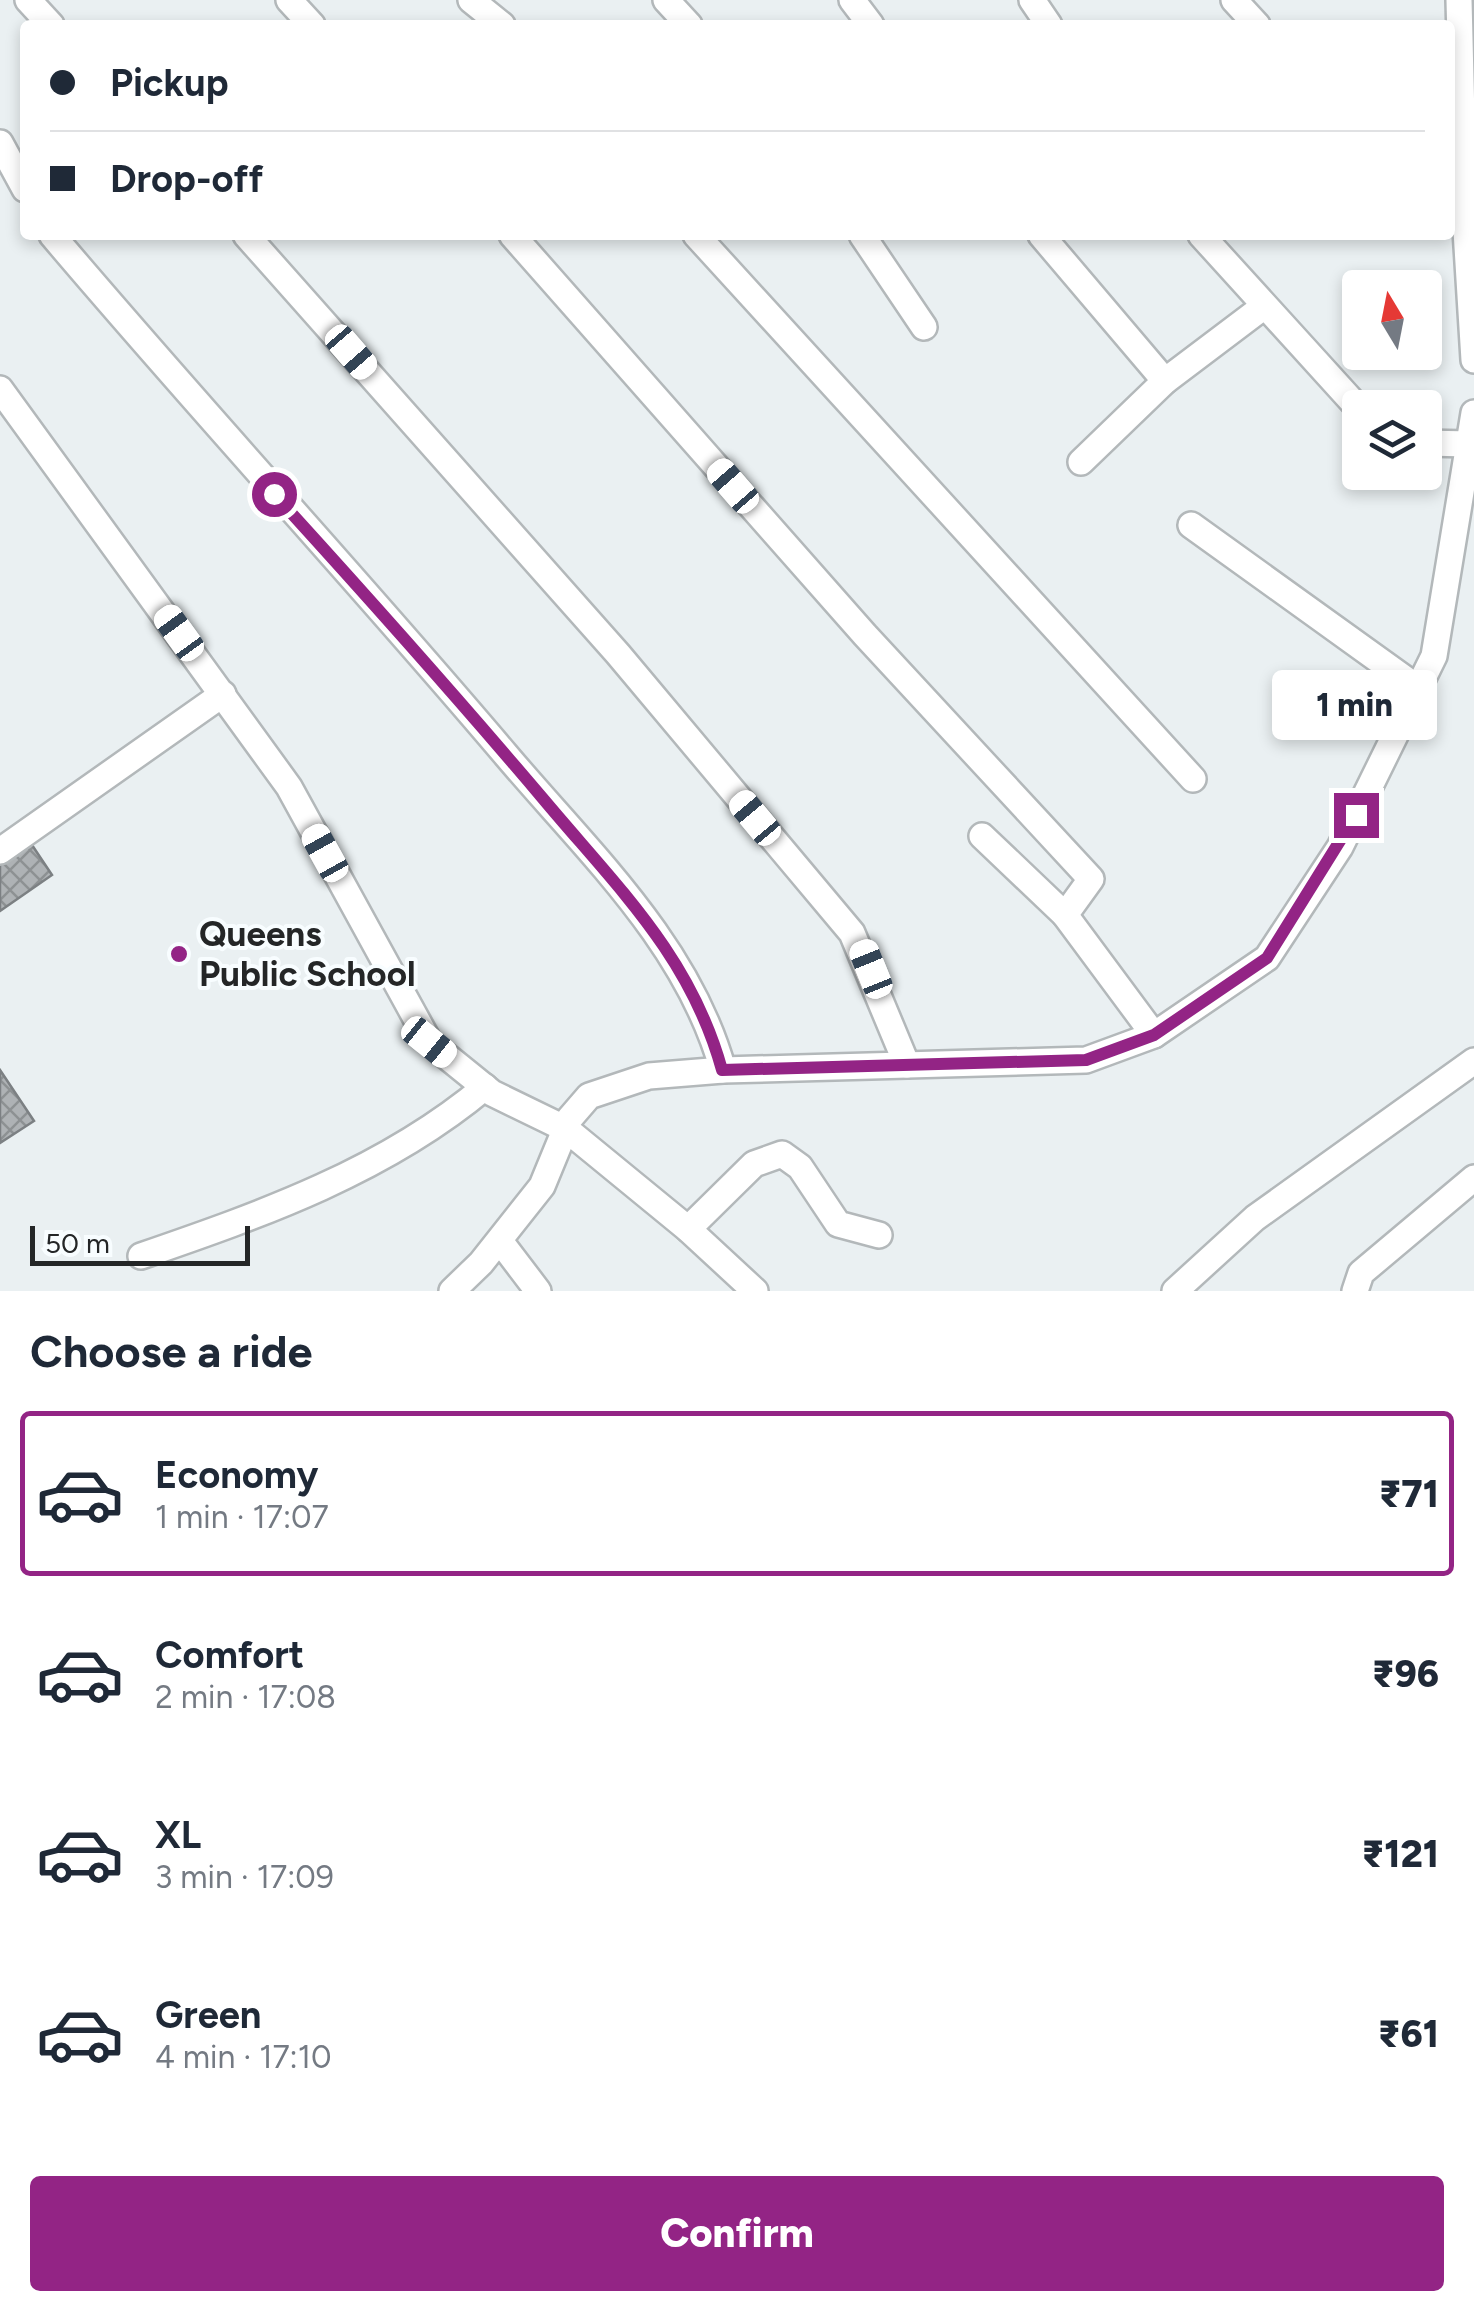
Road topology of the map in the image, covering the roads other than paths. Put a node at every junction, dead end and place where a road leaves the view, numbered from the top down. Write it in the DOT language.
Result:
graph roads {
  1 [pos="28,0"];
  2 [pos="288,0"];
  3 [pos="471,0"];
  4 [pos="666,0"];
  5 [pos="852,0"];
  6 [pos="1234,0"];
  7 [pos="1459,0"];
  8 [pos="46,20"];
  9 [pos="307,20"];
  10 [pos="496,20"];
  11 [pos="685,20"];
  12 [pos="867,20"];
  13 [pos="1252,20"];
  14 [pos="0,143"];
  15 [pos="20,180"];
  16 [pos="1457,192"];
  17 [pos="56,240"];
  18 [pos="250,240"];
  19 [pos="516,240"];
  20 [pos="701,240"];
  21 [pos="865,240"];
  22 [pos="1044,240"];
  23 [pos="1205,240"];
  24 [pos="1262,307"];
  25 [pos="924,327"];
  26 [pos="1474,360"];
  27 [pos="1166,381"];
  28 [pos="0,389"];
  29 [pos="1342,391"];
  30 [pos="1474,413"];
  31 [pos="1442,443"];
  32 [pos="1470,444"];
  33 [pos="1081,462"];
  34 [pos="1191,525"];
  35 [pos="1419,689"];
  36 [pos="224,694"];
  37 [pos="1193,779"];
  38 [pos="982,836"];
  39 [pos="0,851"];
  40 [pos="1066,916"];
  41 [pos="1154,1035"];
  42 [pos="1474,1061"];
  43 [pos="907,1065"];
  44 [pos="722,1070"];
  45 [pos="485,1087"];
  46 [pos="566,1129"];
  47 [pos="1474,1178"];
  48 [pos="688,1229"];
  49 [pos="879,1234"];
  50 [pos="500,1241"];
  51 [pos="141,1256"];
  52 [pos="452,1291"];
  53 [pos="538,1291"];
  54 [pos="755,1291"];
  55 [pos="1174,1291"];
  56 [pos="1355,1291"];
  1 -- 8 [label="street"];
  2 -- 9 [label="street"];
  3 -- 10 [label="street"];
  4 -- 11 [label="street"];
  5 -- 12 [label="street"];
  6 -- 13 [label="street"];
  7 -- 16 [label="street"];
  14 -- 15 [label="street"];
  16 -- 26 [label="street"];
  17 -- 44 [label="street"];
  18 -- 43 [label="street"];
  19 -- 40 [label="street"];
  20 -- 37 [label="street"];
  21 -- 25 [label="street"];
  22 -- 27 [label="street"];
  23 -- 24 [label="street"];
  24 -- 27 [label="street"];
  24 -- 29 [label="street"];
  27 -- 33 [label="street"];
  28 -- 36 [label="street"];
  30 -- 32 [label="street"];
  31 -- 32 [label="street"];
  32 -- 35 [label="street"];
  34 -- 35 [label="street"];
  35 -- 41 [label="street"];
  36 -- 39 [label="street"];
  36 -- 45 [label="street"];
  38 -- 40 [label="street"];
  40 -- 41 [label="street"];
  41 -- 43 [label="street"];
  42 -- 55 [label="street"];
  43 -- 44 [label="street"];
  44 -- 46 [label="street"];
  45 -- 46 [label="street"];
  45 -- 51 [label="street"];
  46 -- 48 [label="street"];
  46 -- 50 [label="street"];
  47 -- 56 [label="street"];
  48 -- 49 [label="street"];
  48 -- 54 [label="street"];
  50 -- 52 [label="street"];
  50 -- 53 [label="street"];
}
